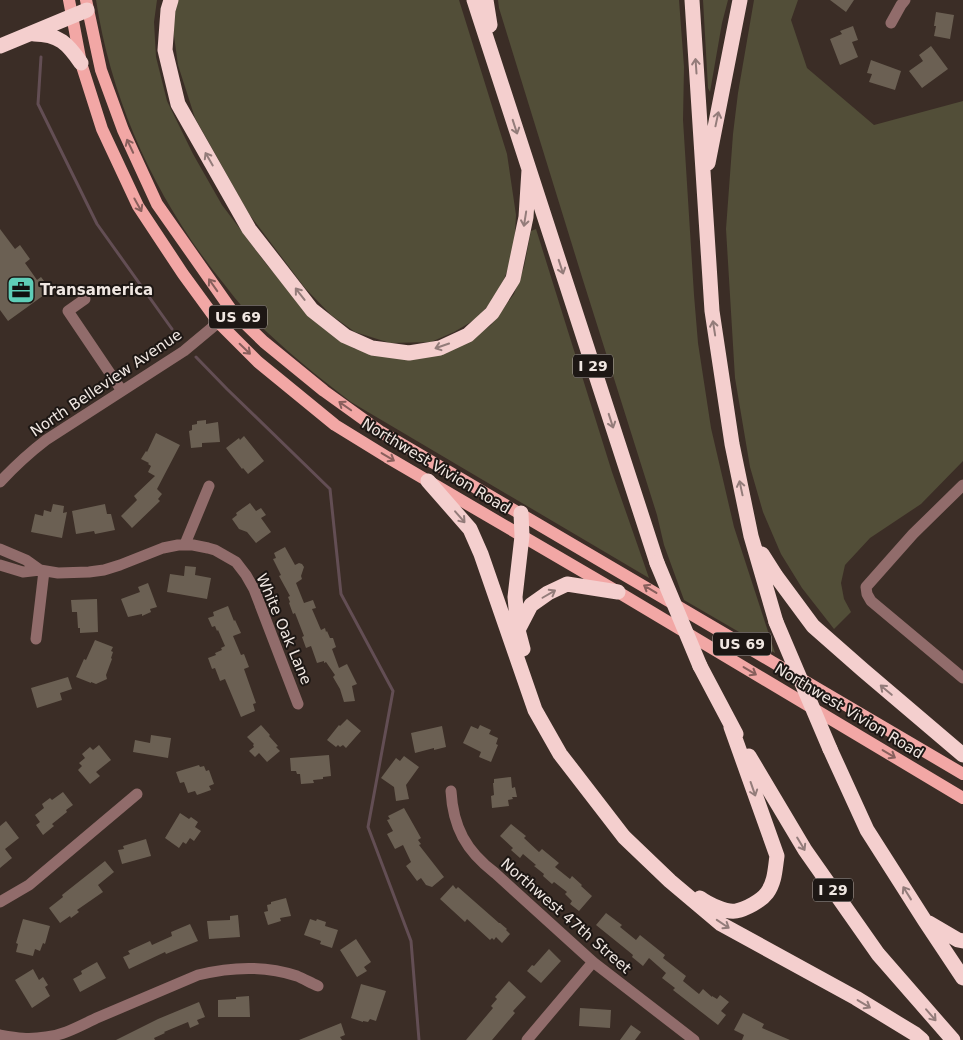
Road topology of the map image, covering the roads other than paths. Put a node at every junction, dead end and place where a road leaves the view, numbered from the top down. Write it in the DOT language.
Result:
graph roads {
  1 [pos="69,0"];
  2 [pos="171,0"];
  3 [pos="474,0"];
  4 [pos="486,0"];
  5 [pos="692,0"];
  6 [pos="740,0"];
  7 [pos="905,0"];
  8 [pos="86,5"];
  9 [pos="72,17"];
  10 [pos="891,23"];
  11 [pos="30,34"];
  12 [pos="0,46"];
  13 [pos="81,63"];
  14 [pos="501,83"];
  15 [pos="529,170"];
  16 [pos="704,184"];
  17 [pos="85,299"];
  18 [pos="232,310"];
  19 [pos="218,322"];
  20 [pos="122,391"];
  21 [pos="428,481"];
  22 [pos="0,482"];
  23 [pos="963,485"];
  24 [pos="209,486"];
  25 [pos="521,513"];
  26 [pos="522,536"];
  27 [pos="751,536"];
  28 [pos="185,544"];
  29 [pos="0,549"];
  30 [pos="0,564"];
  31 [pos="42,570"];
  32 [pos="618,592"];
  33 [pos="518,630"];
  34 [pos="36,638"];
  35 [pos="963,678"];
  36 [pos="298,704"];
  37 [pos="731,726"];
  38 [pos="963,755"];
  39 [pos="963,774"];
  40 [pos="451,791"];
  41 [pos="137,794"];
  42 [pos="963,798"];
  43 [pos="0,902"];
  44 [pos="925,921"];
  45 [pos="963,941"];
  46 [pos="593,962"];
  47 [pos="963,978"];
  48 [pos="318,986"];
  49 [pos="0,1035"];
  50 [pos="526,1040"];
  51 [pos="694,1040"];
  52 [pos="922,1040"];
  53 [pos="953,1040"];
  1 -- 9 [label="main road, Northwest Vivion Road / US 69"];
  15 -- 2 [label="highway, one-way"];
  3 -- 14 [label="highway, I 29"];
  4 -- 14 [label="highway"];
  16 -- 5 [label="highway, one-way"];
  16 -- 6 [label="highway, one-way"];
  7 -- 10 [label="street"];
  8 -- 9 [label="highway"];
  18 -- 8 [label="main road, Northwest Vivion Road / US 69, one-way"];
  9 -- 11 [label="highway"];
  9 -- 13 [label="main road, Northwest Vivion Road / US 69"];
  11 -- 12 [label="highway"];
  11 -- 13 [label="highway"];
  13 -- 19 [label="main road, Northwest Vivion Road / US 69, one-way"];
  14 -- 15 [label="highway, I 29, one-way"];
  15 -- 37 [label="highway, I 29, one-way, bridge"];
  27 -- 16 [label="highway, one-way"];
  17 -- 20 [label="street"];
  18 -- 19 [label="street, North Belleview Avenue"];
  25 -- 18 [label="main road, Northwest Vivion Road / US 69, one-way"];
  19 -- 20 [label="street, North Belleview Avenue"];
  19 -- 21 [label="main road, Northwest Vivion Road / US 69, one-way"];
  20 -- 22 [label="street, North Belleview Avenue"];
  21 -- 26 [label="main road, Northwest Vivion Road / US 69"];
  21 -- 52 [label="highway, one-way"];
  23 -- 35 [label="street"];
  24 -- 28 [label="street"];
  25 -- 26 [label="highway"];
  39 -- 25 [label="main road, Northwest Vivion Road / US 69, one-way"];
  26 -- 32 [label="main road, Northwest Vivion Road / US 69"];
  26 -- 33 [label="highway"];
  38 -- 27 [label="highway, one-way"];
  44 -- 27 [label="highway, one-way, bridge"];
  28 -- 31 [label="street, White Oak Lane"];
  28 -- 36 [label="street, White Oak Lane"];
  29 -- 31 [label="street, White Oak Lane"];
  30 -- 31 [label="street, White Oak Lane"];
  31 -- 34 [label="street"];
  33 -- 32 [label="highway, one-way"];
  32 -- 42 [label="main road, Northwest Vivion Road / US 69, one-way"];
  37 -- 33 [label="highway, one-way"];
  37 -- 53 [label="highway, I 29, one-way"];
  40 -- 46 [label="street, Northwest 47th Street"];
  41 -- 43 [label="street"];
  44 -- 45 [label="highway"];
  44 -- 47 [label="highway"];
  46 -- 50 [label="street"];
  46 -- 51 [label="street, Northwest 47th Street"];
  48 -- 49 [label="street"];
}
